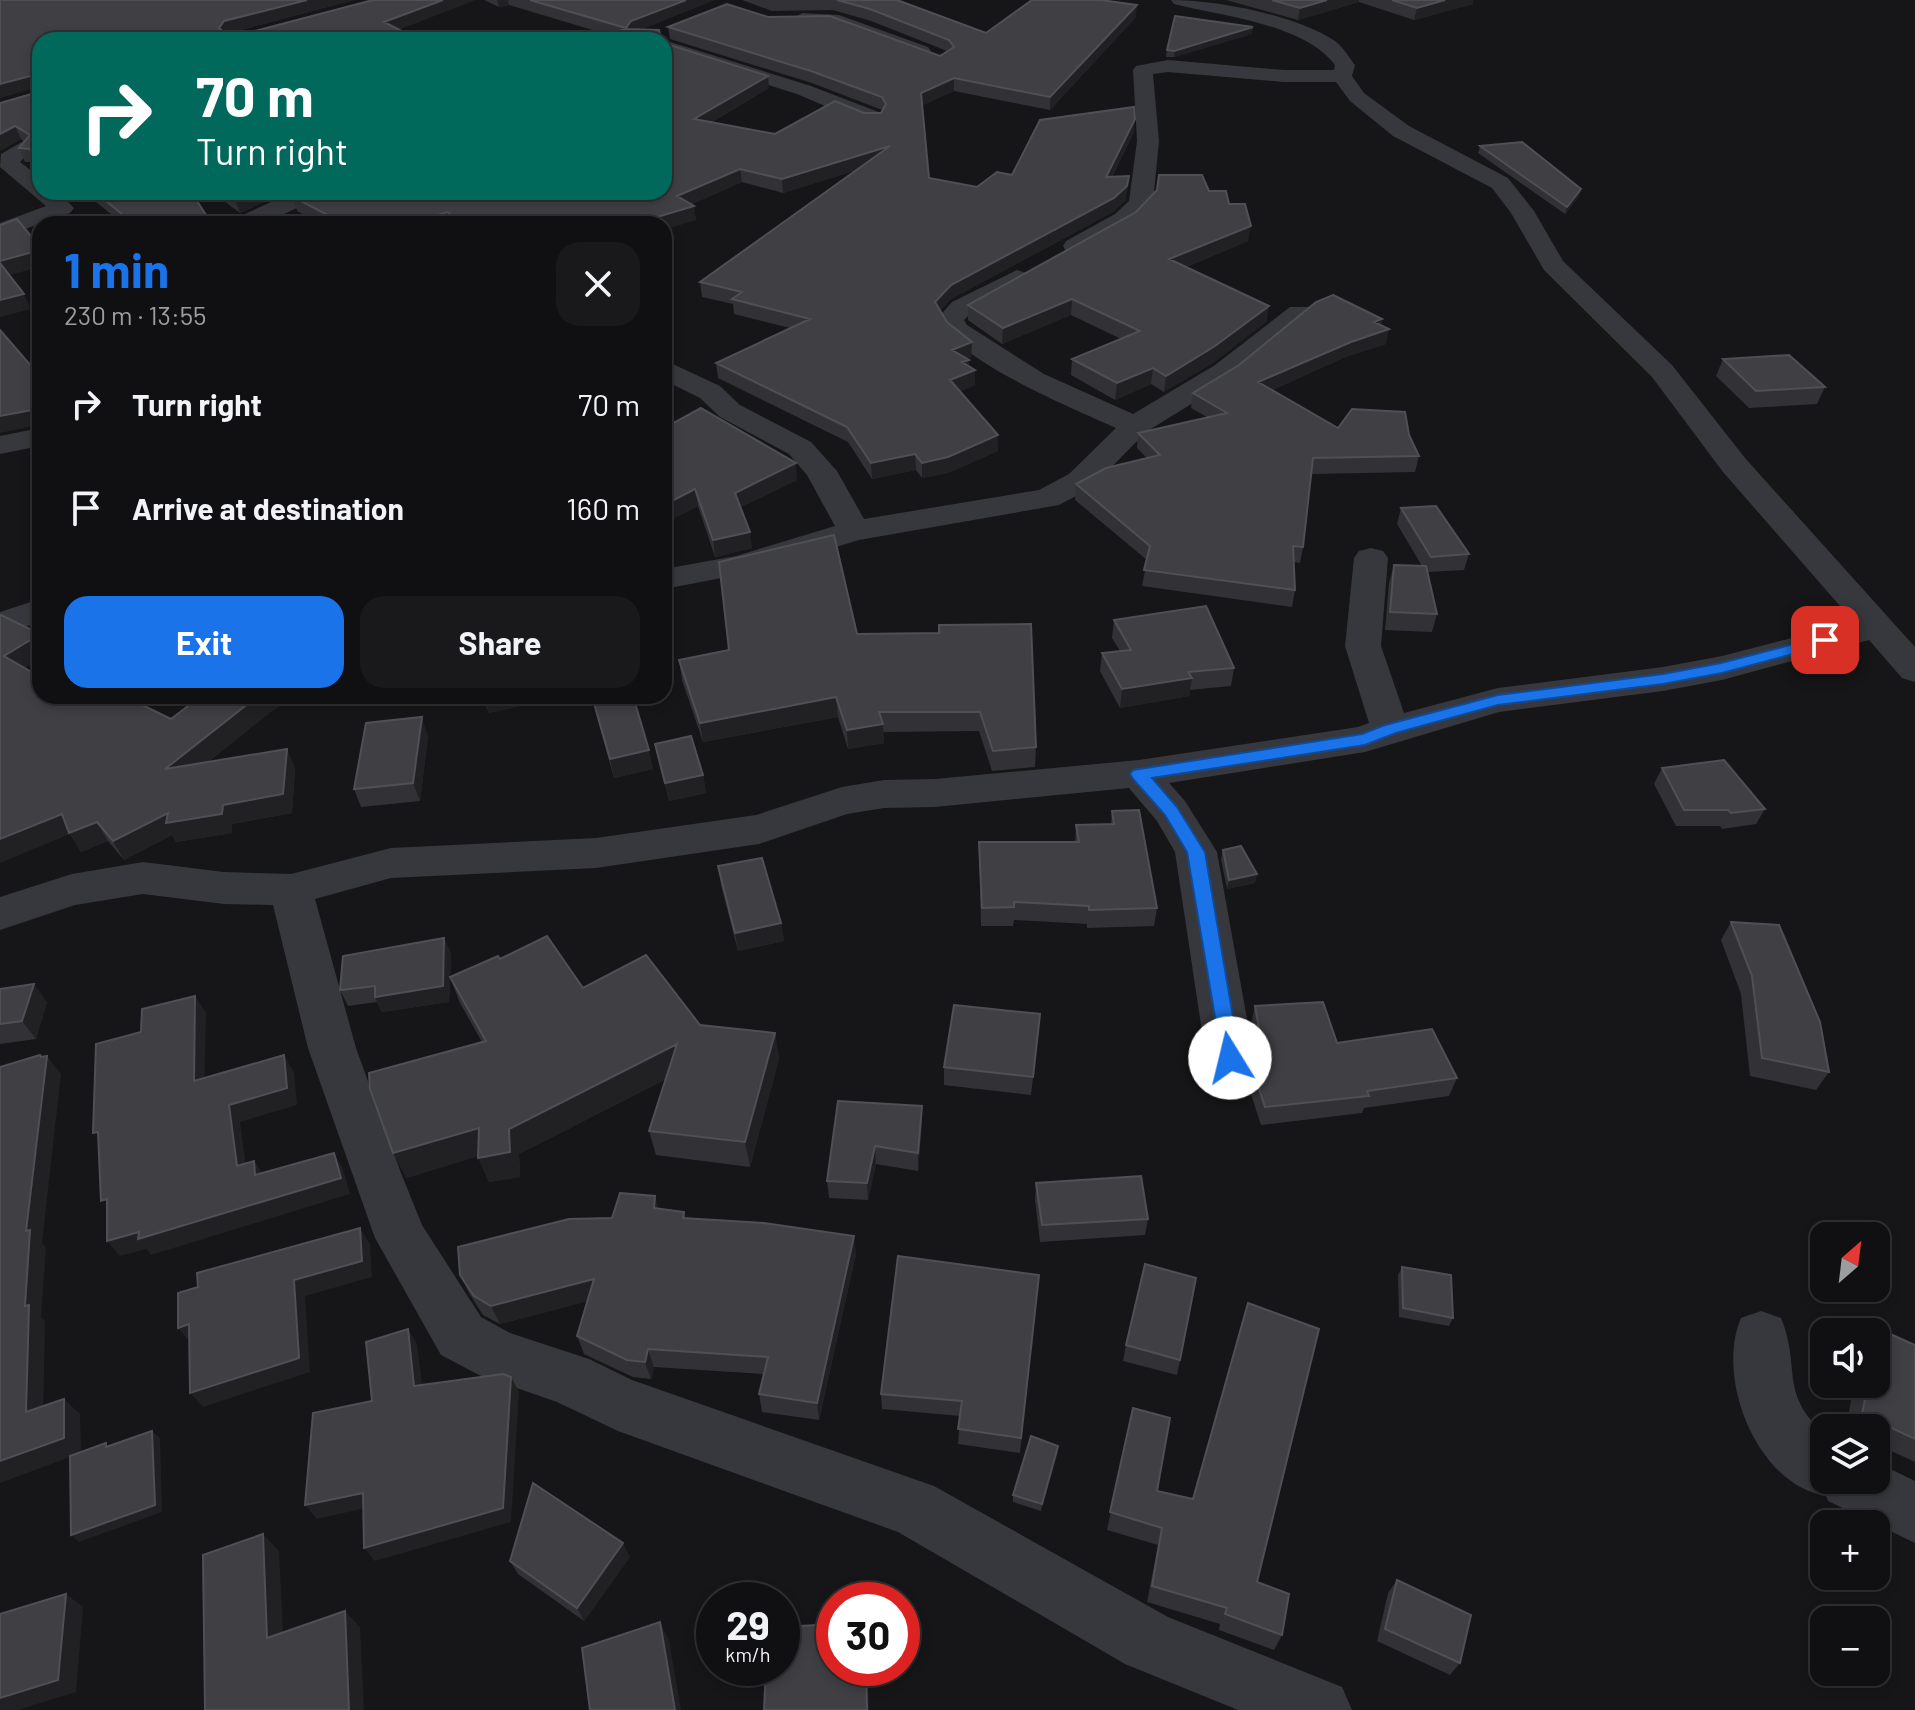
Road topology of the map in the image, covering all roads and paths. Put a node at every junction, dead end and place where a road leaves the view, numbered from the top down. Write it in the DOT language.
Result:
graph roads {
  1 [pos="1180,0"];
  2 [pos="784,22"];
  3 [pos="672,41"];
  4 [pos="941,59"];
  5 [pos="1342,76"];
  6 [pos="873,118"];
  7 [pos="22,149"];
  8 [pos="32,182"];
  9 [pos="43,200"];
  10 [pos="54,200"];
  11 [pos="295,200"];
  12 [pos="74,216"];
  13 [pos="260,216"];
  14 [pos="0,231"];
  15 [pos="1299,313"];
  16 [pos="672,373"];
  17 [pos="1135,426"];
  18 [pos="32,439"];
  19 [pos="0,445"];
  20 [pos="854,531"];
  21 [pos="1371,558"];
  22 [pos="672,578"];
  23 [pos="32,613"];
  24 [pos="0,624"];
  25 [pos="1877,627"];
  26 [pos="1915,670"];
  27 [pos="1390,729"];
  28 [pos="1139,774"];
  29 [pos="291,890"];
  30 [pos="0,914"];
  31 [pos="1230,1058"];
  32 [pos="1761,1337"];
  33 [pos="1810,1458"];
  34 [pos="1877,1494"];
  35 [pos="1915,1513"];
  36 [pos="1319,1710"];
  1 -- 5 [label="street"];
  2 -- 4 [label="street"];
  3 -- 6 [label="street"];
  5 -- 17 [label="street"];
  5 -- 25 [label="street"];
  7 -- 8 [label="street"];
  9 -- 14 [label="street"];
  10 -- 12 [label="street"];
  11 -- 13 [label="street"];
  15 -- 17 [label="street"];
  16 -- 20 [label="street"];
  17 -- 20 [label="street"];
  18 -- 19 [label="street"];
  20 -- 22 [label="street"];
  21 -- 27 [label="street"];
  23 -- 24 [label="street"];
  25 -- 26 [label="street"];
  25 -- 27 [label="street"];
  27 -- 28 [label="street"];
  28 -- 29 [label="street"];
  28 -- 31 [label="street"];
  29 -- 30 [label="street"];
  29 -- 36 [label="street"];
  32 -- 33 [label="street"];
  34 -- 35 [label="street"];
}
